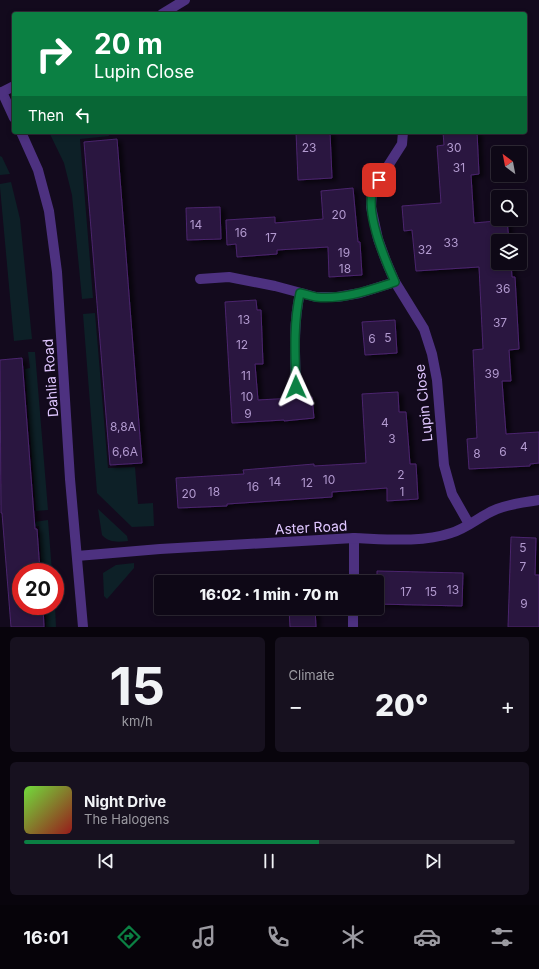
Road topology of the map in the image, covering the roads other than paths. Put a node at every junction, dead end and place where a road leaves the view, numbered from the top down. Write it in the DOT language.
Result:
graph roads {
  1 [pos="185,0"];
  2 [pos="165,12"];
  3 [pos="12,87"];
  4 [pos="1,92"];
  5 [pos="12,114"];
  6 [pos="22,134"];
  7 [pos="403,134"];
  8 [pos="200,279"];
  9 [pos="395,282"];
  10 [pos="300,293"];
  11 [pos="296,387"];
  12 [pos="539,500"];
  13 [pos="469,524"];
  14 [pos="354,538"];
  15 [pos="77,556"];
  16 [pos="354,575"];
  17 [pos="353,615"];
  18 [pos="83,627"];
  19 [pos="353,627"];
  1 -- 2 [label="street"];
  3 -- 4 [label="street"];
  4 -- 5 [label="street"];
  6 -- 15 [label="street, Dahlia Road"];
  7 -- 9 [label="street, Lupin Close"];
  8 -- 10 [label="street"];
  9 -- 10 [label="street"];
  9 -- 13 [label="street, Lupin Close"];
  10 -- 11 [label="street"];
  12 -- 13 [label="street, Aster Road"];
  13 -- 14 [label="street, Aster Road"];
  14 -- 15 [label="street, Aster Road"];
  14 -- 16 [label="street"];
  15 -- 18 [label="street, Dahlia Road"];
  17 -- 19 [label="street"];
}
